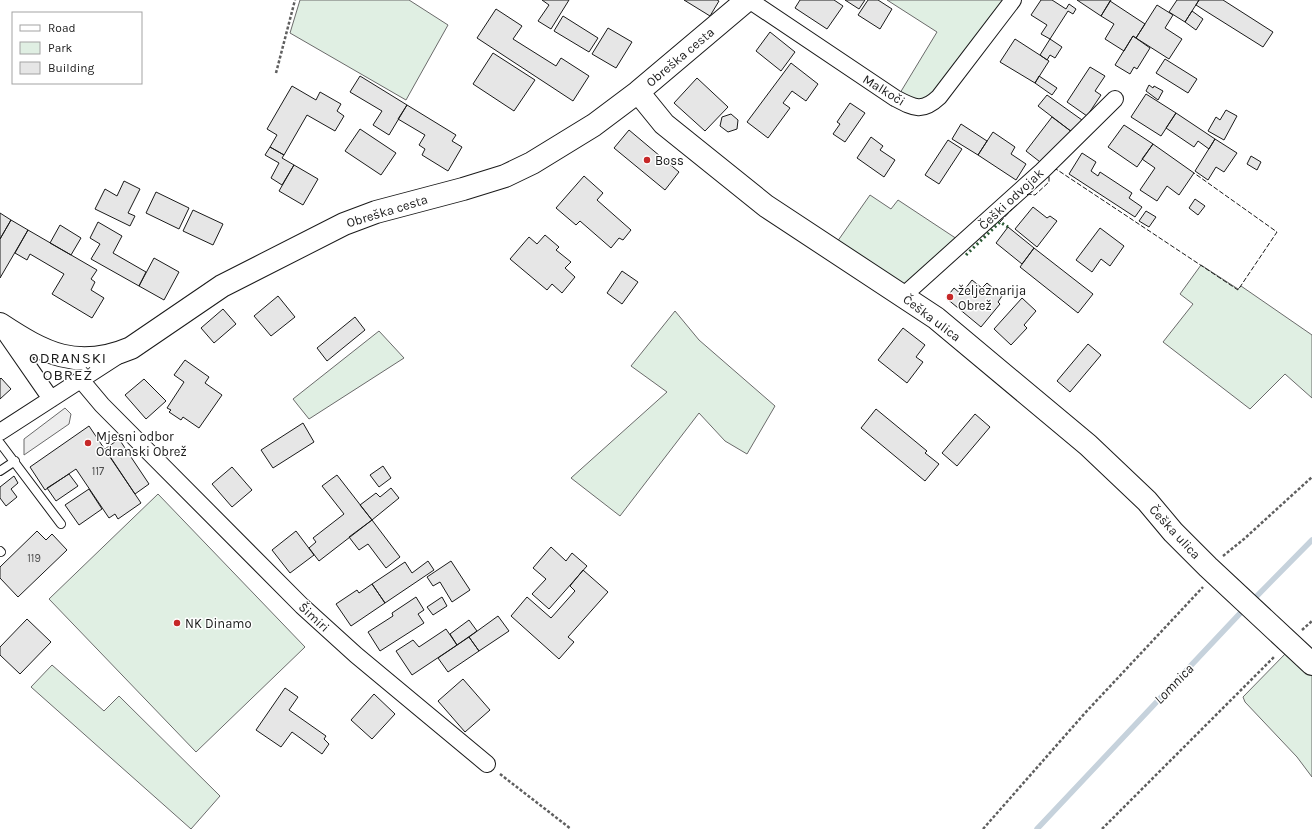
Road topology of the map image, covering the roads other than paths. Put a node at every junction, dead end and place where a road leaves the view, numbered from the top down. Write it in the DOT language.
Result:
graph roads {
  1 [pos="748,0"];
  2 [pos="1013,0"];
  3 [pos="638,92"];
  4 [pos="1115,99"];
  5 [pos="903,296"];
  6 [pos="0,325"];
  7 [pos="131,348"];
  8 [pos="81,380"];
  9 [pos="51,399"];
  10 [pos="0,432"];
  11 [pos="0,443"];
  12 [pos="15,461"];
  13 [pos="0,471"];
  14 [pos="61,524"];
  15 [pos="1312,664"];
  16 [pos="487,764"];
  1 -- 2 [label="street, Malkoči"];
  1 -- 3 [label="street, Obreška cesta"];
  3 -- 5 [label="street, Češka ulica"];
  3 -- 7 [label="street, Obreška cesta"];
  4 -- 5 [label="street, Češki odvojak"];
  5 -- 15 [label="street, Češka ulica"];
  6 -- 7 [label="street"];
  6 -- 9 [label="street"];
  7 -- 8 [label="street, Obreška cesta"];
  8 -- 9 [label="street, Obreška cesta"];
  8 -- 16 [label="street, Šimiri"];
  9 -- 10 [label="street, Obreška cesta"];
  11 -- 12 [label="lane"];
  12 -- 13 [label="lane"];
  12 -- 14 [label="lane"];
}
